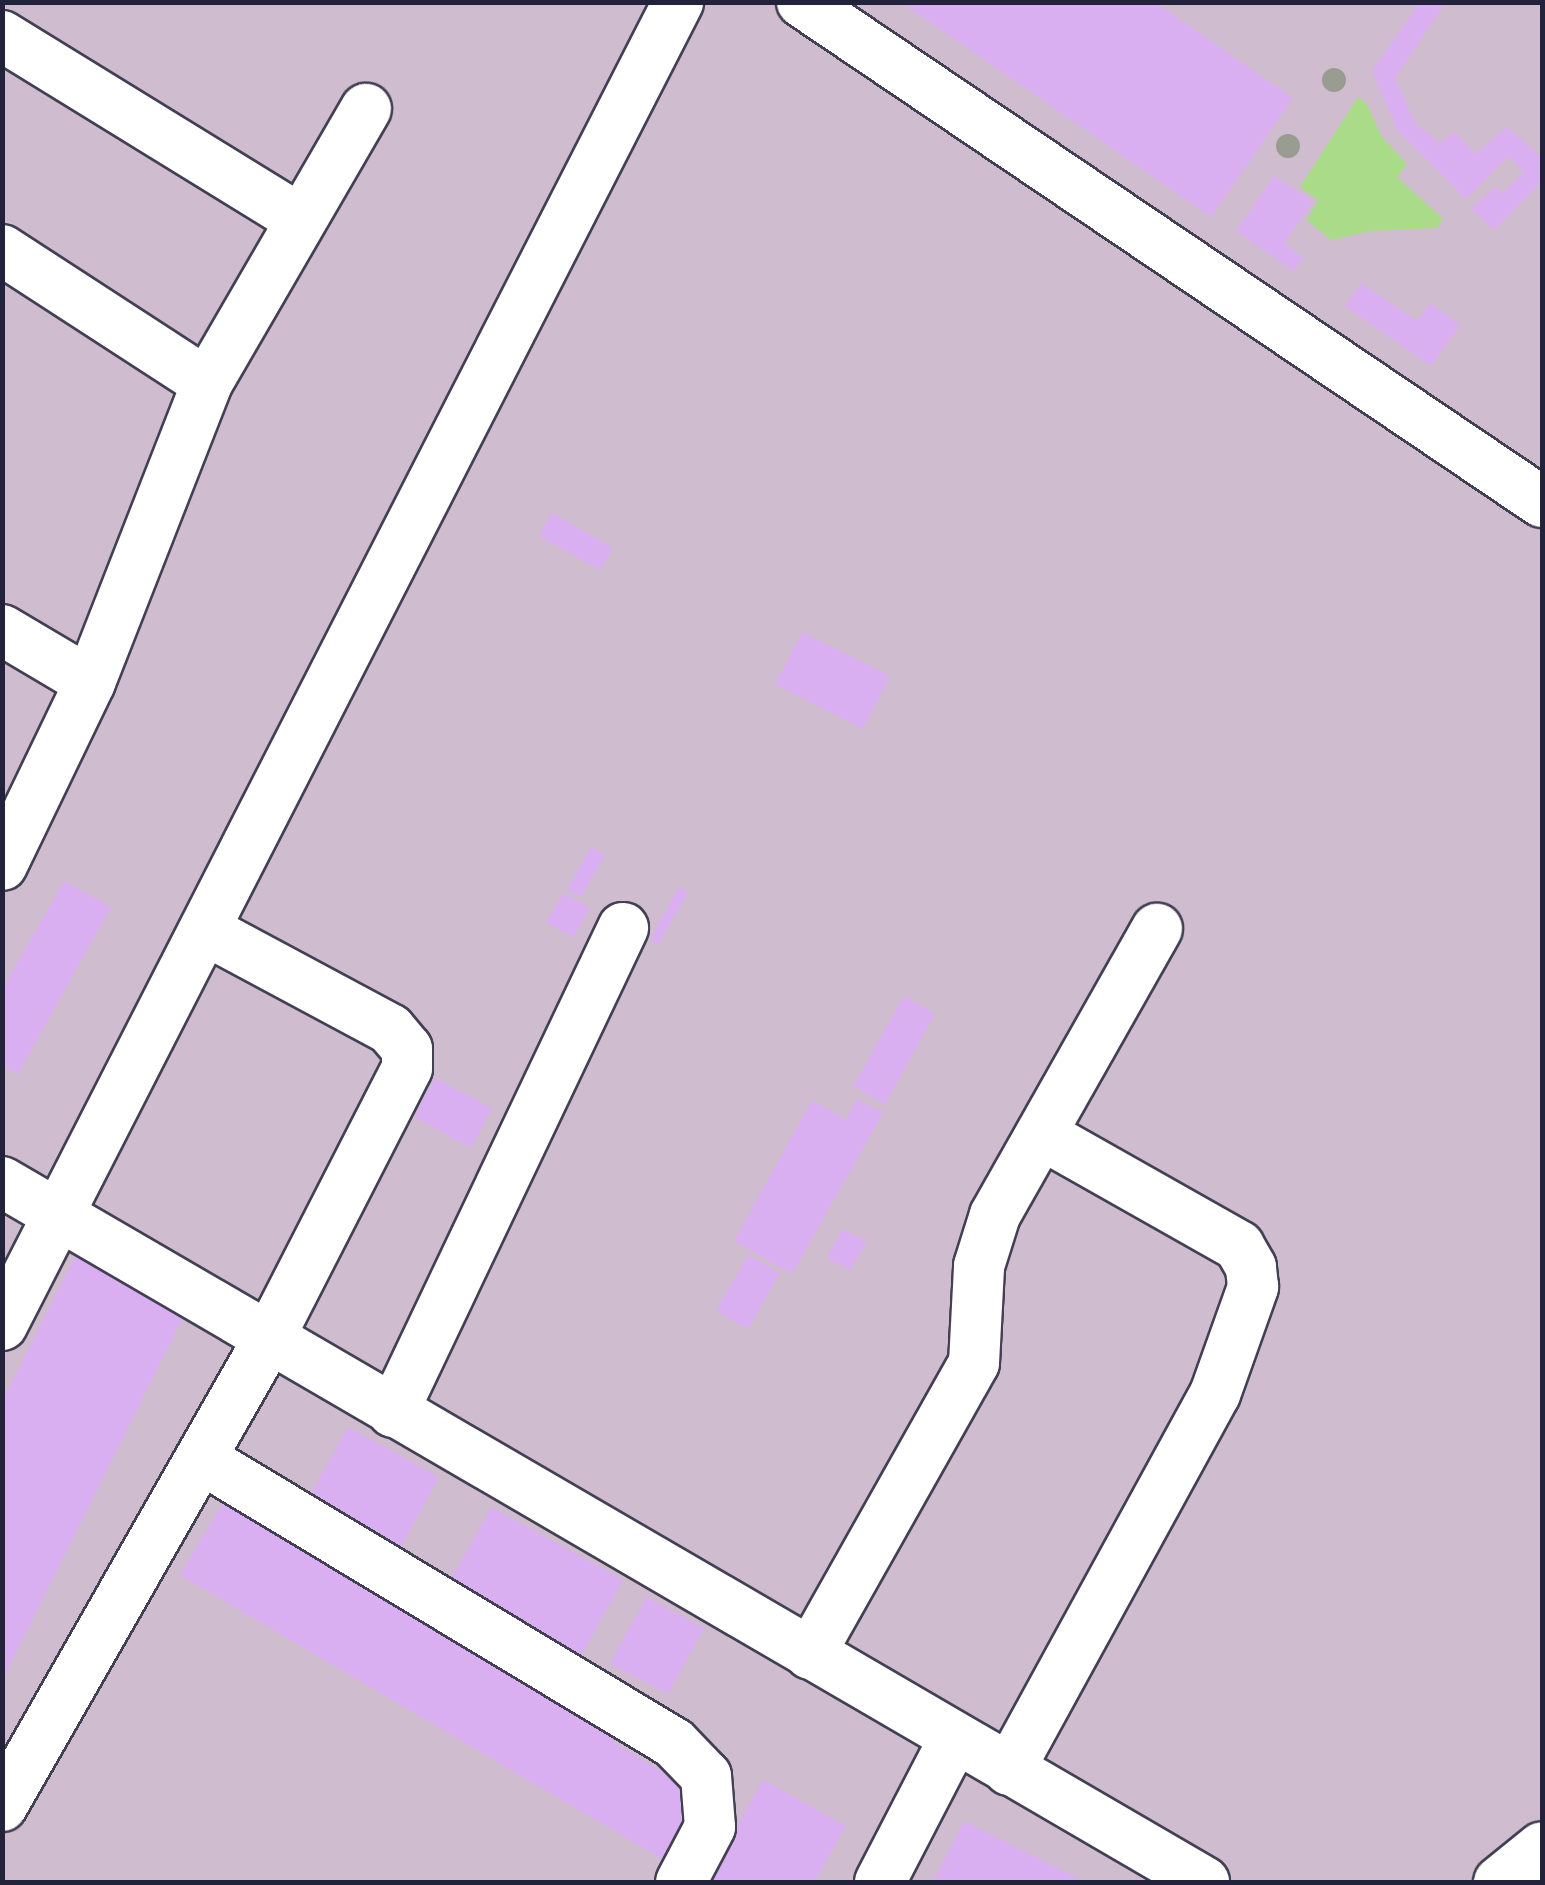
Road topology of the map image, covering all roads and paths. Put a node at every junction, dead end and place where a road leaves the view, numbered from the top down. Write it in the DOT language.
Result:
graph roads {
  1 [pos="678,2"];
  2 [pos="802,2"];
  3 [pos="2,36"];
  4 [pos="366,109"];
  5 [pos="302,220"];
  6 [pos="2,250"];
  7 [pos="207,383"];
  8 [pos="1542,502"];
  9 [pos="2,630"];
  10 [pos="90,682"];
  11 [pos="2,865"];
  12 [pos="623,928"];
  13 [pos="1157,929"];
  14 [pos="205,930"];
  15 [pos="1041,1134"];
  16 [pos="2,1182"];
  17 [pos="60,1214"];
  18 [pos="2,1325"];
  19 [pos="268,1340"];
  20 [pos="393,1412"];
  21 [pos="202,1459"];
  22 [pos="810,1654"];
  23 [pos="954,1739"];
  24 [pos="1010,1770"];
  25 [pos="2,1806"];
  26 [pos="1542,1846"];
  27 [pos="681,1882"];
  28 [pos="880,1882"];
  29 [pos="1204,1882"];
  30 [pos="1498,1882"];
  1 -- 14 [label="lane"];
  2 -- 8 [label="lane"];
  3 -- 5 [label="lane"];
  4 -- 5 [label="lane"];
  5 -- 7 [label="lane"];
  6 -- 7 [label="lane"];
  7 -- 10 [label="lane"];
  9 -- 10 [label="lane"];
  10 -- 11 [label="lane"];
  12 -- 20 [label="lane"];
  13 -- 15 [label="lane"];
  14 -- 17 [label="lane"];
  14 -- 19 [label="lane"];
  15 -- 22 [label="lane"];
  15 -- 24 [label="lane"];
  16 -- 17 [label="lane"];
  17 -- 18 [label="lane"];
  17 -- 19 [label="lane"];
  19 -- 20 [label="lane"];
  19 -- 21 [label="lane"];
  20 -- 22 [label="lane"];
  21 -- 25 [label="lane"];
  21 -- 27 [label="lane"];
  22 -- 23 [label="lane"];
  23 -- 24 [label="lane"];
  23 -- 28 [label="lane"];
  24 -- 29 [label="lane"];
  26 -- 30 [label="lane"];
}
